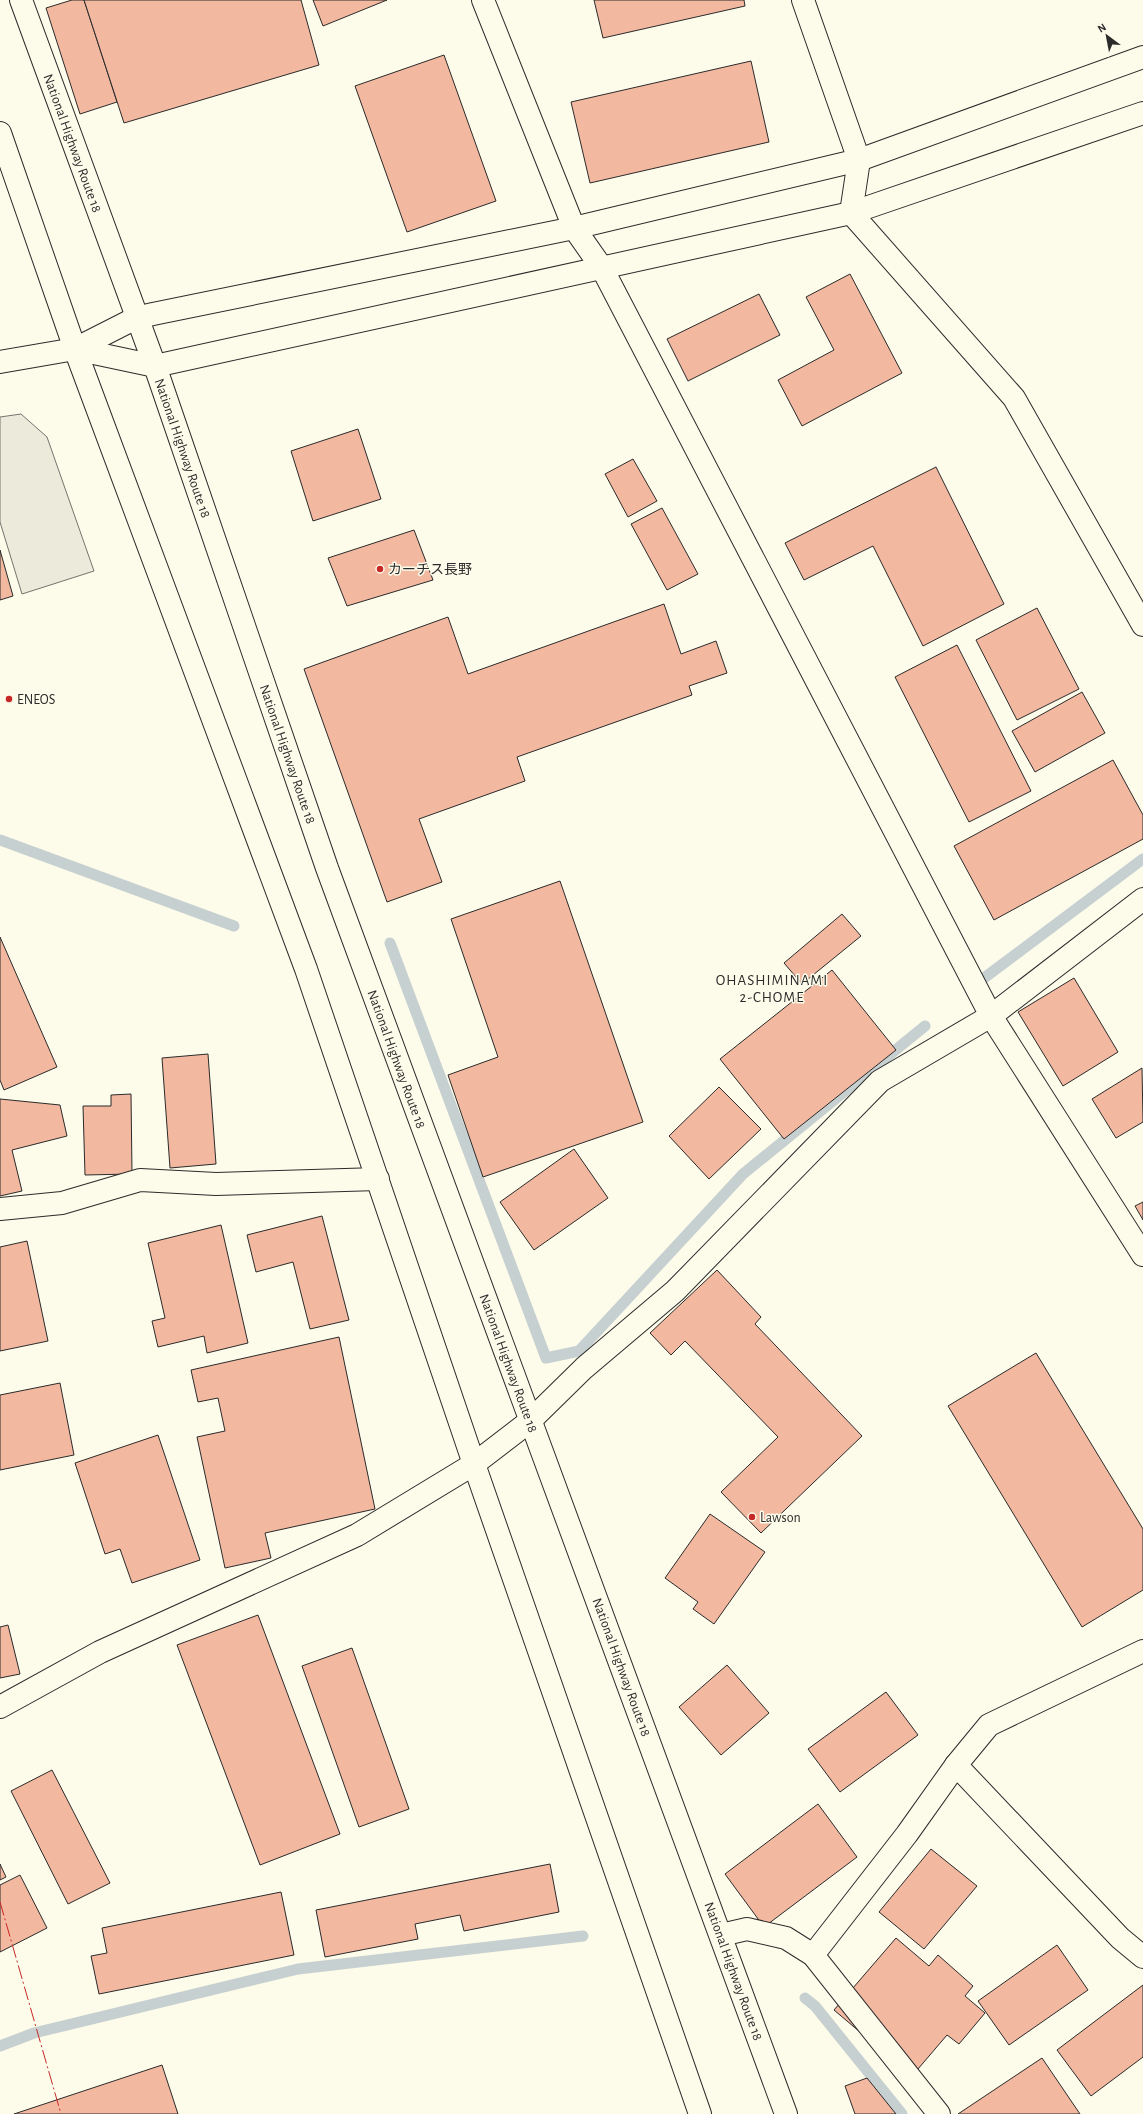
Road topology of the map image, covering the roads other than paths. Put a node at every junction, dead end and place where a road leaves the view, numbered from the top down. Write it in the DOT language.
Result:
graph roads {
  1 [pos="21,0"];
  2 [pos="483,0"];
  3 [pos="803,0"];
  4 [pos="1143,57"];
  5 [pos="1143,113"];
  6 [pos="0,134"];
  7 [pos="859,160"];
  8 [pos="851,214"];
  9 [pos="574,228"];
  10 [pos="602,268"];
  11 [pos="136,318"];
  12 [pos="75,349"];
  13 [pos="0,362"];
  14 [pos="155,366"];
  15 [pos="1143,625"];
  16 [pos="1143,899"];
  17 [pos="991,1016"];
  18 [pos="378,1179"];
  19 [pos="0,1209"];
  20 [pos="1143,1255"];
  21 [pos="530,1421"];
  22 [pos="474,1464"];
  23 [pos="1143,1651"];
  24 [pos="0,1707"];
  25 [pos="956,1765"];
  26 [pos="721,1935"];
  27 [pos="814,1955"];
  28 [pos="1143,1957"];
  29 [pos="700,2114"];
  30 [pos="786,2114"];
  31 [pos="939,2114"];
  1 -- 11 [label="main road, National Highway Route 18"];
  2 -- 9 [label="main road"];
  3 -- 7 [label="main road"];
  4 -- 7 [label="main road"];
  5 -- 8 [label="main road"];
  6 -- 12 [label="main road"];
  7 -- 8 [label="main road"];
  7 -- 9 [label="main road"];
  8 -- 10 [label="main road"];
  8 -- 15 [label="main road"];
  9 -- 10 [label="main road"];
  9 -- 11 [label="main road"];
  10 -- 14 [label="main road"];
  10 -- 17 [label="main road"];
  11 -- 12 [label="main road"];
  11 -- 14 [label="main road, National Highway Route 18"];
  12 -- 13 [label="main road"];
  12 -- 14 [label="main road"];
  12 -- 18 [label="main road"];
  14 -- 21 [label="main road, National Highway Route 18"];
  16 -- 17 [label="main road"];
  17 -- 20 [label="main road"];
  17 -- 21 [label="main road"];
  18 -- 19 [label="main road"];
  18 -- 22 [label="main road"];
  21 -- 22 [label="main road"];
  21 -- 26 [label="main road, National Highway Route 18"];
  22 -- 24 [label="main road"];
  22 -- 29 [label="main road"];
  23 -- 25 [label="main road"];
  25 -- 27 [label="main road"];
  25 -- 28 [label="main road"];
  26 -- 27 [label="main road"];
  26 -- 30 [label="main road, National Highway Route 18"];
  27 -- 31 [label="main road"];
}
